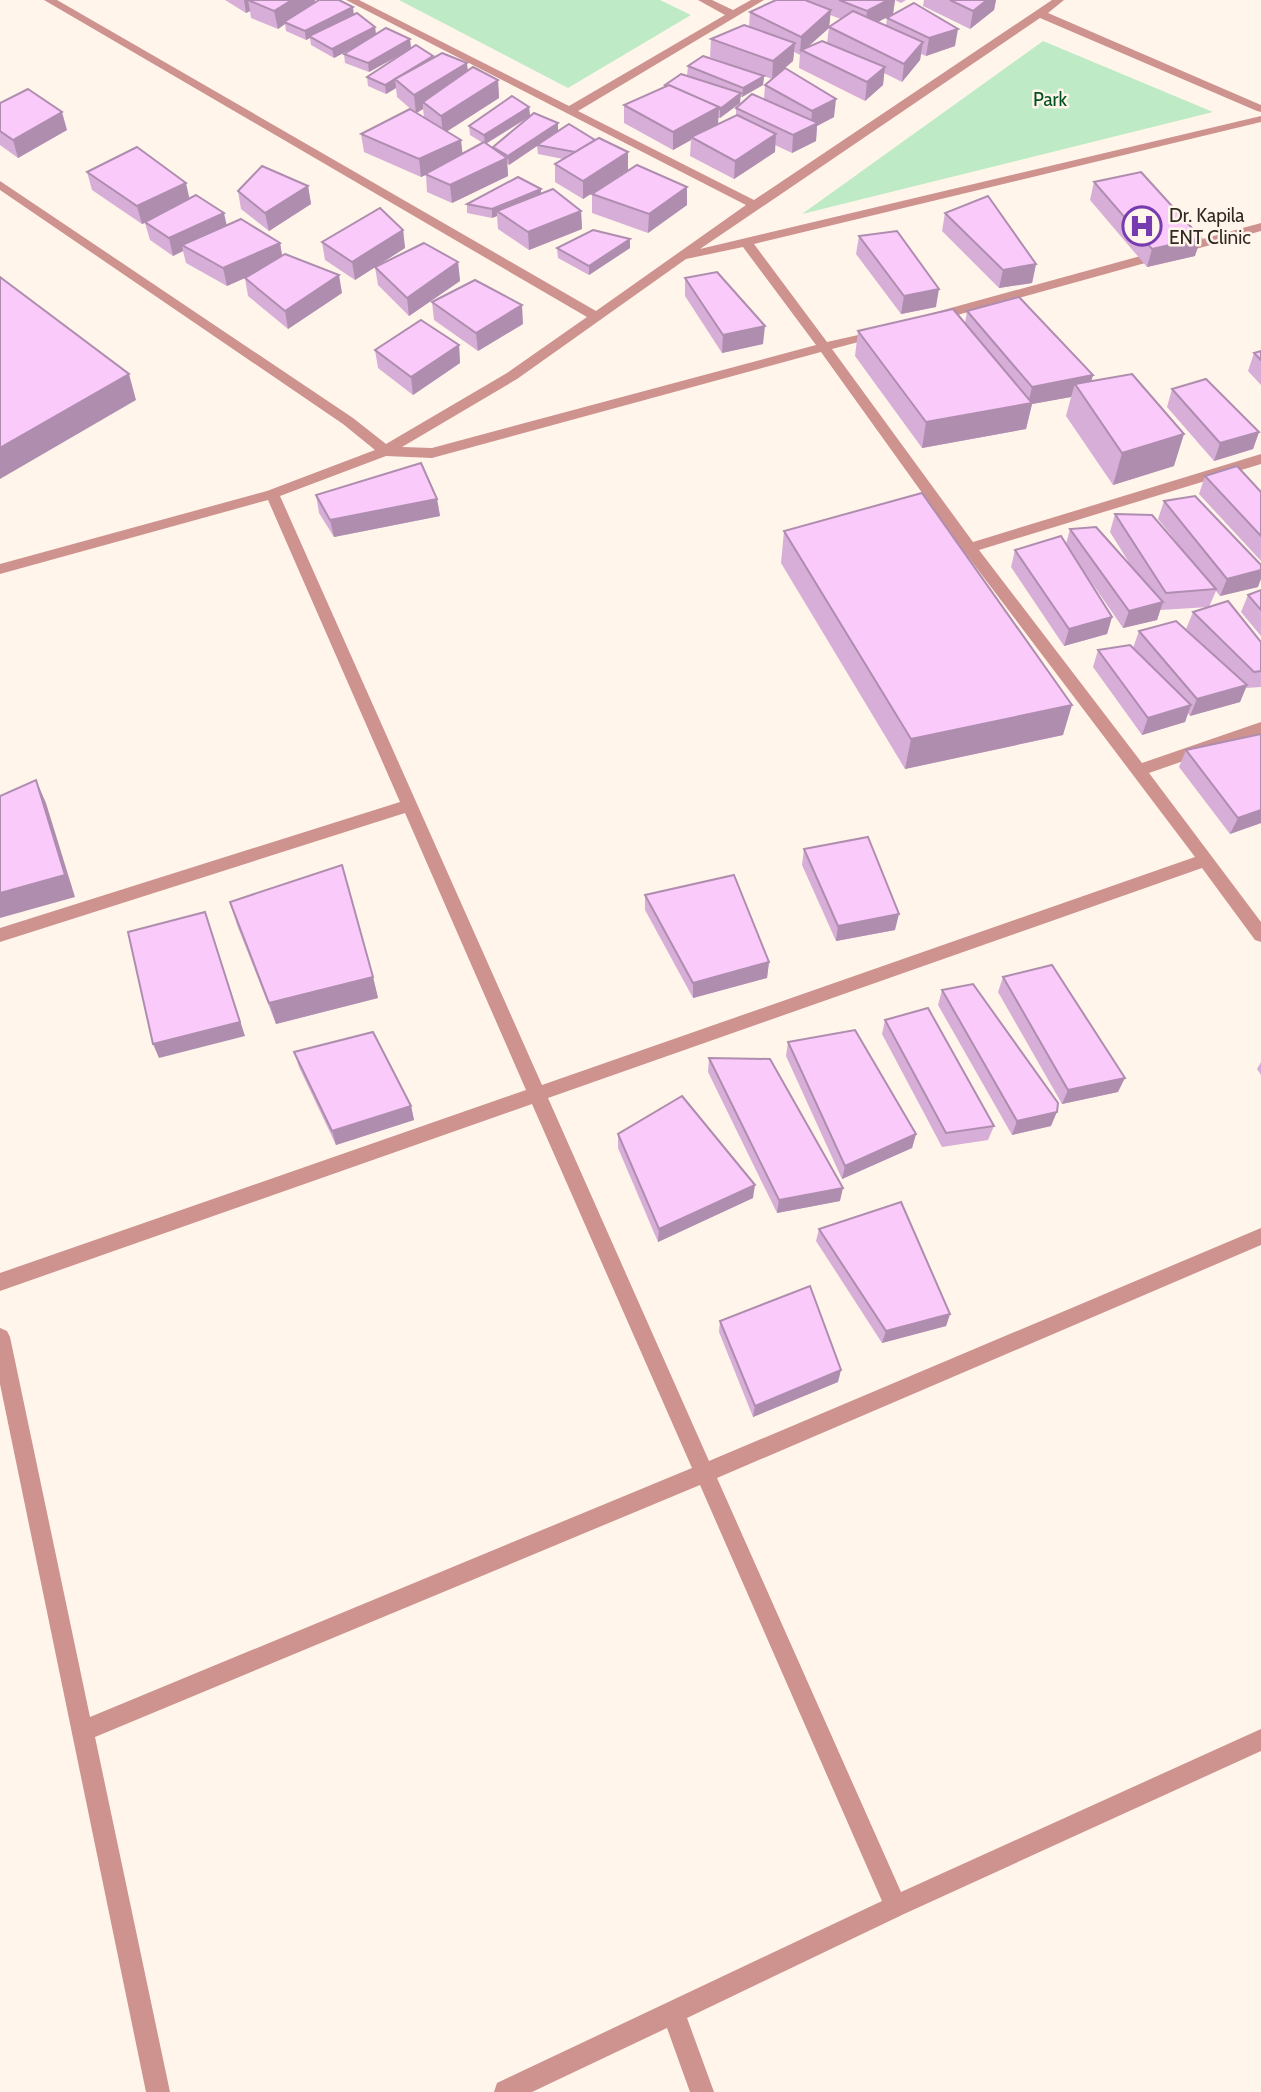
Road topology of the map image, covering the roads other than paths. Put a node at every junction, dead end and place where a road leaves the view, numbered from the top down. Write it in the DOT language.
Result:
graph roads {
  1 [pos="49,0"];
  2 [pos="351,0"];
  3 [pos="703,0"];
  4 [pos="759,0"];
  5 [pos="1048,4"];
  6 [pos="734,15"];
  7 [pos="1261,109"];
  8 [pos="569,111"];
  9 [pos="1261,118"];
  10 [pos="0,185"];
  11 [pos="755,205"];
  12 [pos="1261,227"];
  13 [pos="746,242"];
  14 [pos="678,259"];
  15 [pos="595,316"];
  16 [pos="919,321"];
  17 [pos="892,329"];
  18 [pos="827,347"];
  19 [pos="385,451"];
  20 [pos="1261,459"];
  21 [pos="272,494"];
  22 [pos="970,548"];
  23 [pos="0,569"];
  24 [pos="1261,728"];
  25 [pos="1141,771"];
  26 [pos="409,805"];
  27 [pos="1206,860"];
  28 [pos="0,935"];
  29 [pos="1261,935"];
  30 [pos="537,1095"];
  31 [pos="1261,1236"];
  32 [pos="0,1282"];
  33 [pos="0,1337"];
  34 [pos="704,1473"];
  35 [pos="82,1731"];
  36 [pos="1261,1740"];
  37 [pos="896,1906"];
  38 [pos="673,2012"];
  39 [pos="158,2092"];
  40 [pos="506,2092"];
  41 [pos="702,2092"];
  1 -- 15 [label="street"];
  2 -- 8 [label="street"];
  3 -- 6 [label="street"];
  4 -- 6 [label="street"];
  5 -- 7 [label="street"];
  5 -- 11 [label="street"];
  6 -- 8 [label="street"];
  8 -- 11 [label="street"];
  9 -- 13 [label="street"];
  10 -- 19 [label="street"];
  11 -- 14 [label="street"];
  12 -- 16 [label="street"];
  13 -- 14 [label="street"];
  13 -- 18 [label="street"];
  14 -- 15 [label="street"];
  15 -- 19 [label="street"];
  17 -- 18 [label="street"];
  18 -- 19 [label="street"];
  18 -- 22 [label="street"];
  19 -- 21 [label="street"];
  20 -- 22 [label="street"];
  21 -- 23 [label="street"];
  21 -- 26 [label="street"];
  22 -- 25 [label="street"];
  24 -- 25 [label="street"];
  25 -- 27 [label="street"];
  26 -- 28 [label="street"];
  26 -- 30 [label="street"];
  27 -- 29 [label="street"];
  27 -- 30 [label="street"];
  30 -- 32 [label="street"];
  30 -- 34 [label="street"];
  31 -- 34 [label="street"];
  33 -- 35 [label="street"];
  34 -- 35 [label="street"];
  34 -- 37 [label="street"];
  35 -- 39 [label="street"];
  36 -- 37 [label="street"];
  37 -- 38 [label="street"];
  38 -- 40 [label="street"];
  38 -- 41 [label="street"];
}
